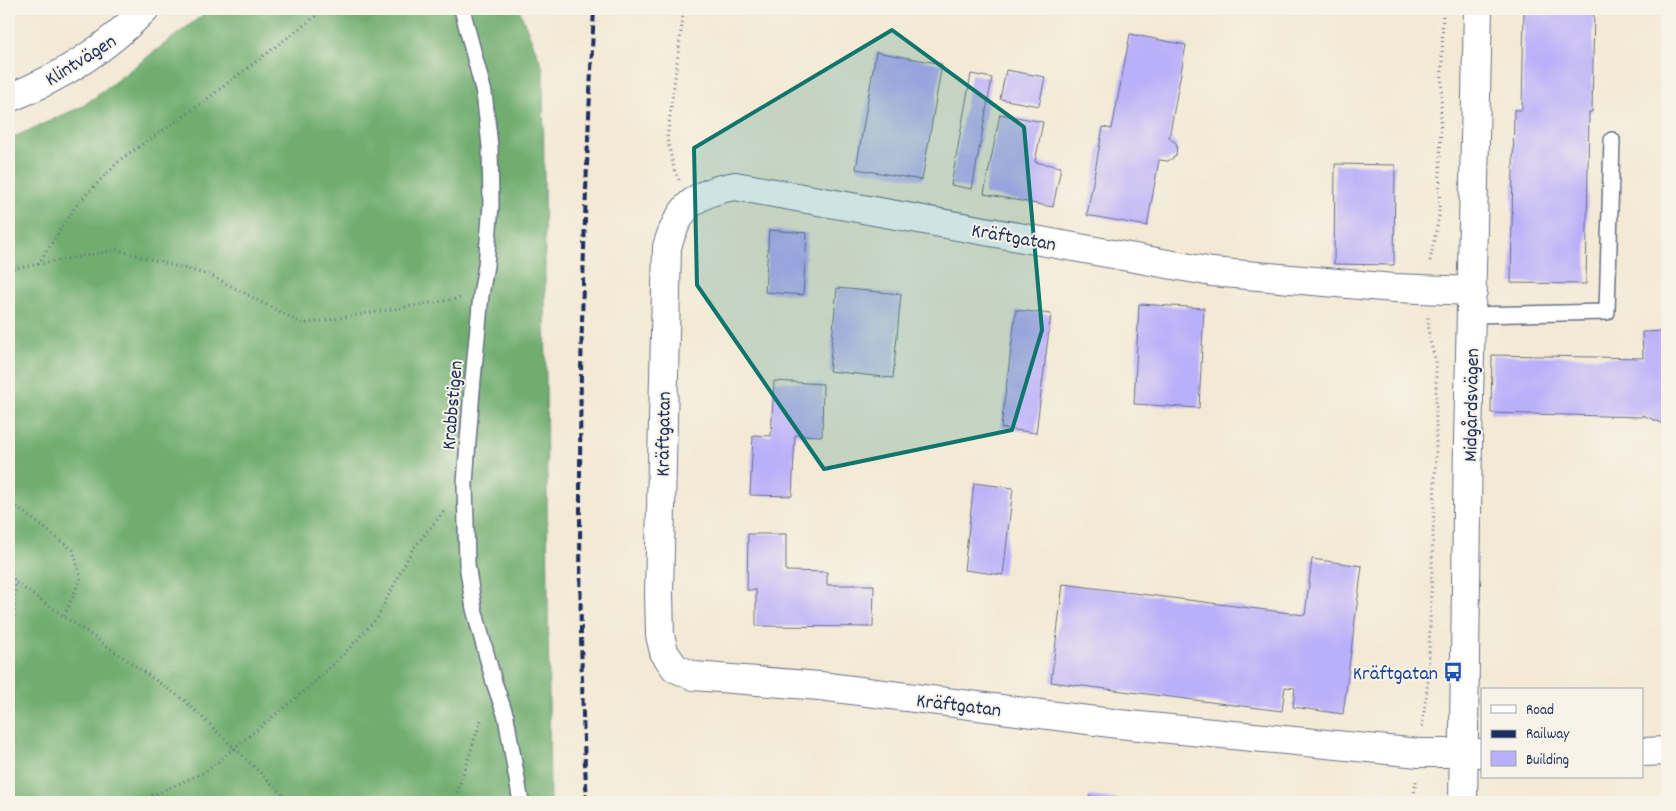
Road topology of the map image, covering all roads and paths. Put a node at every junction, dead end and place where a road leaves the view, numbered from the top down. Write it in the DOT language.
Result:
graph roads {
  1 [pos="145,9"];
  2 [pos="325,9"];
  3 [pos="462,9"];
  4 [pos="684,9"];
  5 [pos="1444,9"];
  6 [pos="1478,9"];
  7 [pos="9,98"];
  8 [pos="1612,140"];
  9 [pos="694,201"];
  10 [pos="38,264"];
  11 [pos="9,271"];
  12 [pos="1428,289"];
  13 [pos="481,295"];
  14 [pos="1472,303"];
  15 [pos="465,484"];
  16 [pos="9,501"];
  17 [pos="9,570"];
  18 [pos="15,582"];
  19 [pos="64,616"];
  20 [pos="494,682"];
  21 [pos="234,748"];
  22 [pos="1667,751"];
  23 [pos="1644,752"];
  24 [pos="1419,753"];
  25 [pos="1473,753"];
  26 [pos="10,801"];
  27 [pos="24,802"];
  28 [pos="138,802"];
  29 [pos="291,802"];
  30 [pos="454,802"];
  31 [pos="521,802"];
  32 [pos="1413,802"];
  33 [pos="1463,802"];
  1 -- 7 [label="street, Klintvägen"];
  2 -- 10 [label="path"];
  3 -- 13 [label="lane, Krabbstigen"];
  4 -- 9 [label="path"];
  5 -- 12 [label="path"];
  6 -- 14 [label="street, Midgårdsvägen"];
  8 -- 14 [label="lane"];
  9 -- 12 [label="street, Kräftgatan"];
  9 -- 24 [label="street, Kräftgatan"];
  10 -- 11 [label="path"];
  10 -- 13 [label="path"];
  12 -- 14 [label="street, Kräftgatan"];
  12 -- 24 [label="path"];
  13 -- 15 [label="lane, Krabbstigen"];
  14 -- 25 [label="street, Midgårdsvägen"];
  15 -- 20 [label="lane, Krabbstigen"];
  15 -- 21 [label="path"];
  16 -- 19 [label="path"];
  17 -- 18 [label="path"];
  18 -- 19 [label="path"];
  18 -- 26 [label="path"];
  19 -- 21 [label="path"];
  20 -- 30 [label="path"];
  20 -- 31 [label="lane, Krabbstigen"];
  21 -- 28 [label="path"];
  21 -- 29 [label="path"];
  22 -- 23 [label="street"];
  24 -- 25 [label="street, Kräftgatan"];
  24 -- 32 [label="path"];
  25 -- 33 [label="street, Midgårdsvägen"];
  26 -- 27 [label="path"];
}
